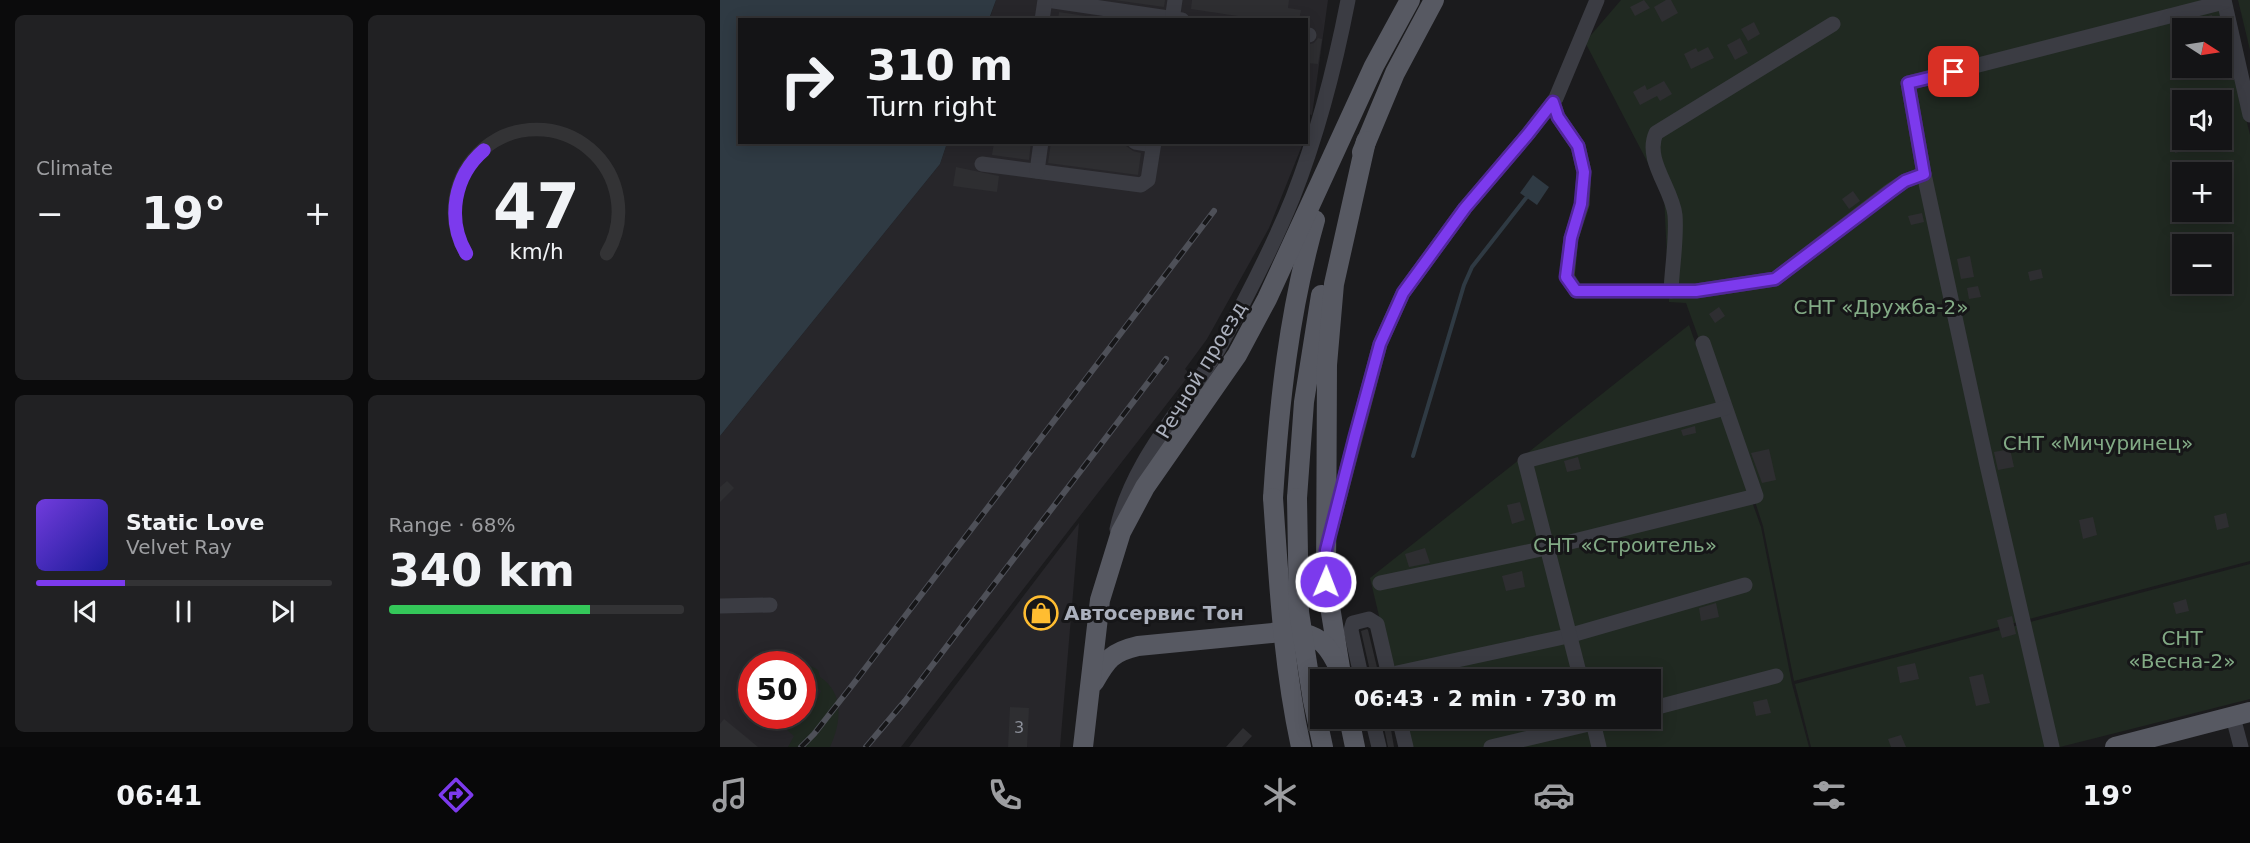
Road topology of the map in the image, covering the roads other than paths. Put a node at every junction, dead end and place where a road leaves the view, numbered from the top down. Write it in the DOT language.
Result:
graph roads {
  1 [pos="1046,0"];
  2 [pos="1174,0"];
  3 [pos="1348,0"];
  4 [pos="1410,0"];
  5 [pos="1434,0"];
  6 [pos="1597,0"];
  7 [pos="2224,1"];
  8 [pos="1042,18"];
  9 [pos="1168,18"];
  10 [pos="1175,18"];
  11 [pos="1833,24"];
  12 [pos="1553,102"];
  13 [pos="2250,115"];
  14 [pos="1366,141"];
  15 [pos="1041,144"];
  16 [pos="1153,144"];
  17 [pos="1333,156"];
  18 [pos="982,164"];
  19 [pos="1037,171"];
  20 [pos="1924,174"];
  21 [pos="1671,291"];
  22 [pos="1703,344"];
  23 [pos="1725,408"];
  24 [pos="1546,548"];
  25 [pos="1326,550"];
  26 [pos="1109,568"];
  27 [pos="1380,583"];
  28 [pos="1745,585"];
  29 [pos="770,605"];
  30 [pos="720,606"];
  31 [pos="1568,636"];
  32 [pos="1338,669"];
  33 [pos="1340,669"];
  34 [pos="1360,669"];
  35 [pos="1391,669"];
  36 [pos="1424,669"];
  37 [pos="1578,669"];
  38 [pos="1776,676"];
  39 [pos="1090,690"];
  40 [pos="1661,706"];
  41 [pos="2241,715"];
  42 [pos="1351,729"];
  43 [pos="1375,729"];
  44 [pos="1402,729"];
  45 [pos="1561,729"];
  46 [pos="1594,729"];
  47 [pos="2158,742"];
  48 [pos="1083,747"];
  49 [pos="1301,747"];
  50 [pos="1323,747"];
  51 [pos="1355,747"];
  52 [pos="1379,747"];
  53 [pos="1406,747"];
  54 [pos="1491,747"];
  55 [pos="1599,747"];
  56 [pos="2052,747"];
  57 [pos="2115,747"];
  58 [pos="2241,747"];
  1 -- 8 [label="street"];
  1 -- 9 [label="street"];
  2 -- 10 [label="street"];
  3 -- 26 [label="street, Речной проезд"];
  4 -- 17 [label="main road"];
  5 -- 14 [label="main road"];
  6 -- 12 [label="street"];
  7 -- 13 [label="street"];
  7 -- 20 [label="street"];
  11 -- 21 [label="street"];
  12 -- 21 [label="street"];
  12 -- 25 [label="street"];
  14 -- 25 [label="main road"];
  14 -- 50 [label="main road, bridge"];
  15 -- 19 [label="street"];
  16 -- 19 [label="street"];
  17 -- 26 [label="main road"];
  17 -- 49 [label="main road, bridge"];
  18 -- 19 [label="street"];
  20 -- 21 [label="street"];
  20 -- 56 [label="street"];
  22 -- 23 [label="street"];
  23 -- 24 [label="street"];
  23 -- 24 [label="street"];
  24 -- 27 [label="street"];
  24 -- 31 [label="street"];
  25 -- 33 [label="main road"];
  26 -- 39 [label="main road, Речной проезд"];
  28 -- 31 [label="street"];
  29 -- 30 [label="street"];
  31 -- 36 [label="street"];
  31 -- 37 [label="street"];
  32 -- 39 [label="main road"];
  34 -- 35 [label="street"];
  38 -- 40 [label="street"];
  39 -- 48 [label="main road, Речной проезд"];
  41 -- 47 [label="main road"];
  41 -- 58 [label="street"];
  42 -- 51 [label="main road"];
  43 -- 52 [label="street"];
  44 -- 53 [label="street"];
  45 -- 54 [label="street"];
  46 -- 55 [label="street"];
  47 -- 57 [label="main road"];
}
